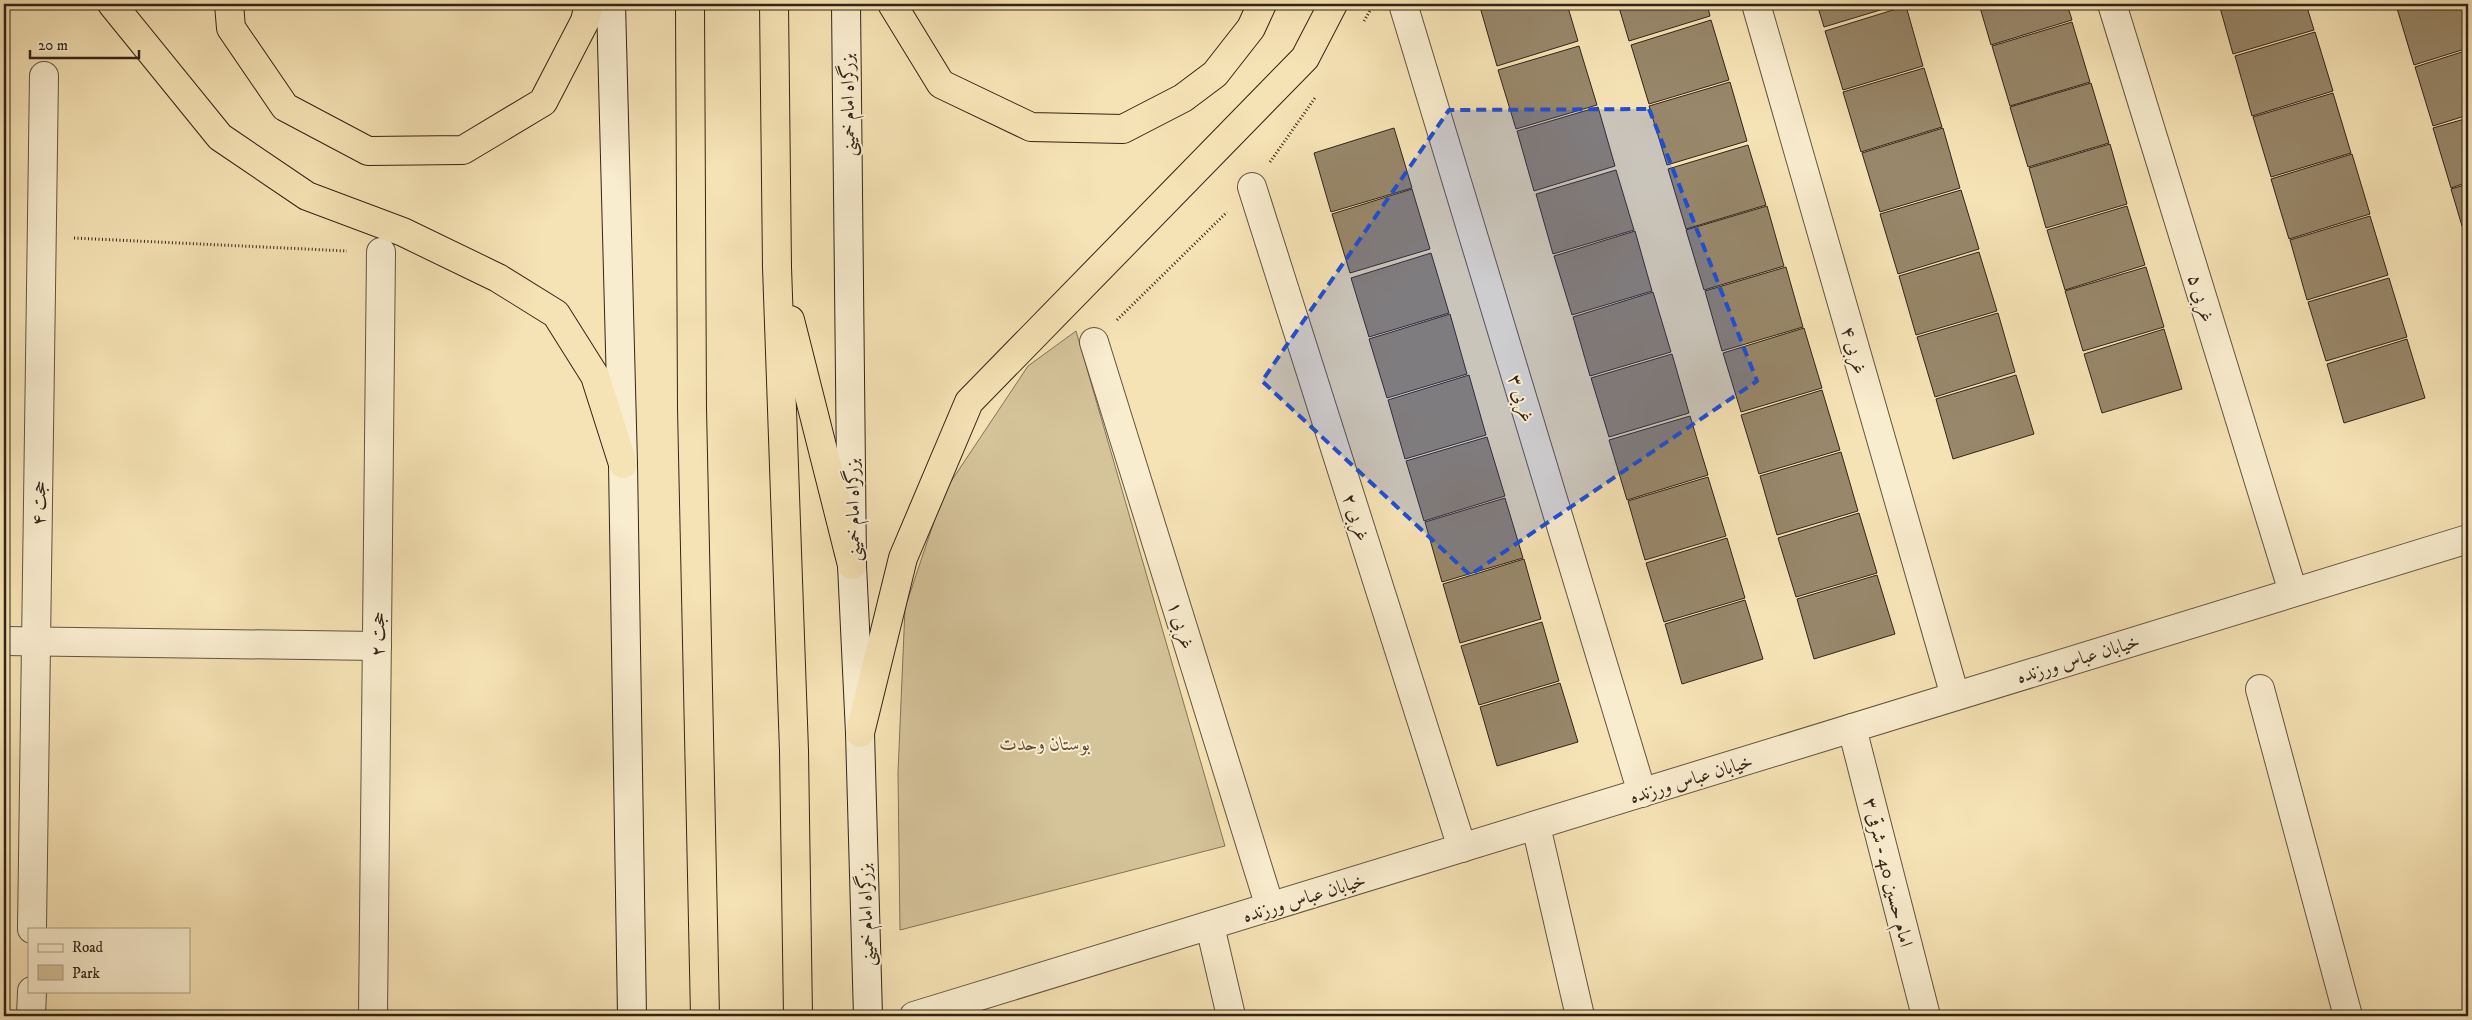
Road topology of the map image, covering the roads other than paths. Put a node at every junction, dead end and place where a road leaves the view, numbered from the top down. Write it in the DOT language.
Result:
graph roads {
  1 [pos="112,4"];
  2 [pos="228,4"];
  3 [pos="589,4"];
  4 [pos="611,4"];
  5 [pos="690,4"];
  6 [pos="774,4"];
  7 [pos="846,4"];
  8 [pos="892,4"];
  9 [pos="1262,4"];
  10 [pos="1333,4"];
  11 [pos="1402,4"];
  12 [pos="1756,4"];
  13 [pos="2112,4"];
  14 [pos="44,76"];
  15 [pos="1252,187"];
  16 [pos="381,252"];
  17 [pos="777,267"];
  18 [pos="1094,342"];
  19 [pos="623,464"];
  20 [pos="2468,538"];
  21 [pos="852,565"];
  22 [pos="2293,592"];
  23 [pos="4,640"];
  24 [pos="36,641"];
  25 [pos="377,646"];
  26 [pos="2260,689"];
  27 [pos="1955,696"];
  28 [pos="1852,728"];
  29 [pos="860,733"];
  30 [pos="1642,793"];
  31 [pos="1536,826"];
  32 [pos="1462,848"];
  33 [pos="1270,907"];
  34 [pos="1210,926"];
  35 [pos="32,928"];
  36 [pos="32,992"];
  37 [pos="31,1016"];
  38 [pos="373,1016"];
  39 [pos="632,1016"];
  40 [pos="705,1016"];
  41 [pos="798,1016"];
  42 [pos="868,1016"];
  43 [pos="914,1016"];
  44 [pos="1231,1016"];
  45 [pos="1580,1016"];
  46 [pos="1926,1016"];
  47 [pos="2348,1016"];
  1 -- 19 [label="highway"];
  2 -- 3 [label="highway"];
  4 -- 19 [label="street"];
  5 -- 40 [label="highway"];
  6 -- 17 [label="highway"];
  7 -- 21 [label="street, بزرگراه امام خمینی"];
  8 -- 9 [label="highway"];
  10 -- 29 [label="highway"];
  11 -- 30 [label="street, غربی ۳"];
  12 -- 27 [label="street, غربی ۴"];
  13 -- 22 [label="street, غربی ۵"];
  14 -- 24 [label="street, حجت ۴"];
  15 -- 32 [label="street, غربی ۲"];
  16 -- 25 [label="street, حجت ۲"];
  17 -- 21 [label="highway"];
  17 -- 41 [label="highway"];
  18 -- 33 [label="street, غربی ۱"];
  19 -- 39 [label="street"];
  20 -- 22 [label="street, خیابان عباس ورزنده"];
  21 -- 29 [label="street, بزرگراه امام خمینی"];
  22 -- 27 [label="street, خیابان عباس ورزنده"];
  23 -- 24 [label="street"];
  24 -- 25 [label="street"];
  24 -- 35 [label="street, حجت ۴"];
  25 -- 38 [label="street, حجت ۲"];
  26 -- 47 [label="street"];
  27 -- 28 [label="street, خیابان عباس ورزنده"];
  28 -- 30 [label="street, خیابان عباس ورزنده"];
  28 -- 46 [label="street, امام حسین 40 - شرقی ۳"];
  29 -- 42 [label="street, بزرگراه امام خمینی"];
  30 -- 31 [label="street, خیابان عباس ورزنده"];
  31 -- 32 [label="street, خیابان عباس ورزنده"];
  31 -- 45 [label="street"];
  32 -- 33 [label="street, خیابان عباس ورزنده"];
  33 -- 34 [label="street, خیابان عباس ورزنده"];
  34 -- 43 [label="street, خیابان عباس ورزنده"];
  34 -- 44 [label="street"];
  36 -- 37 [label="street"];
}
